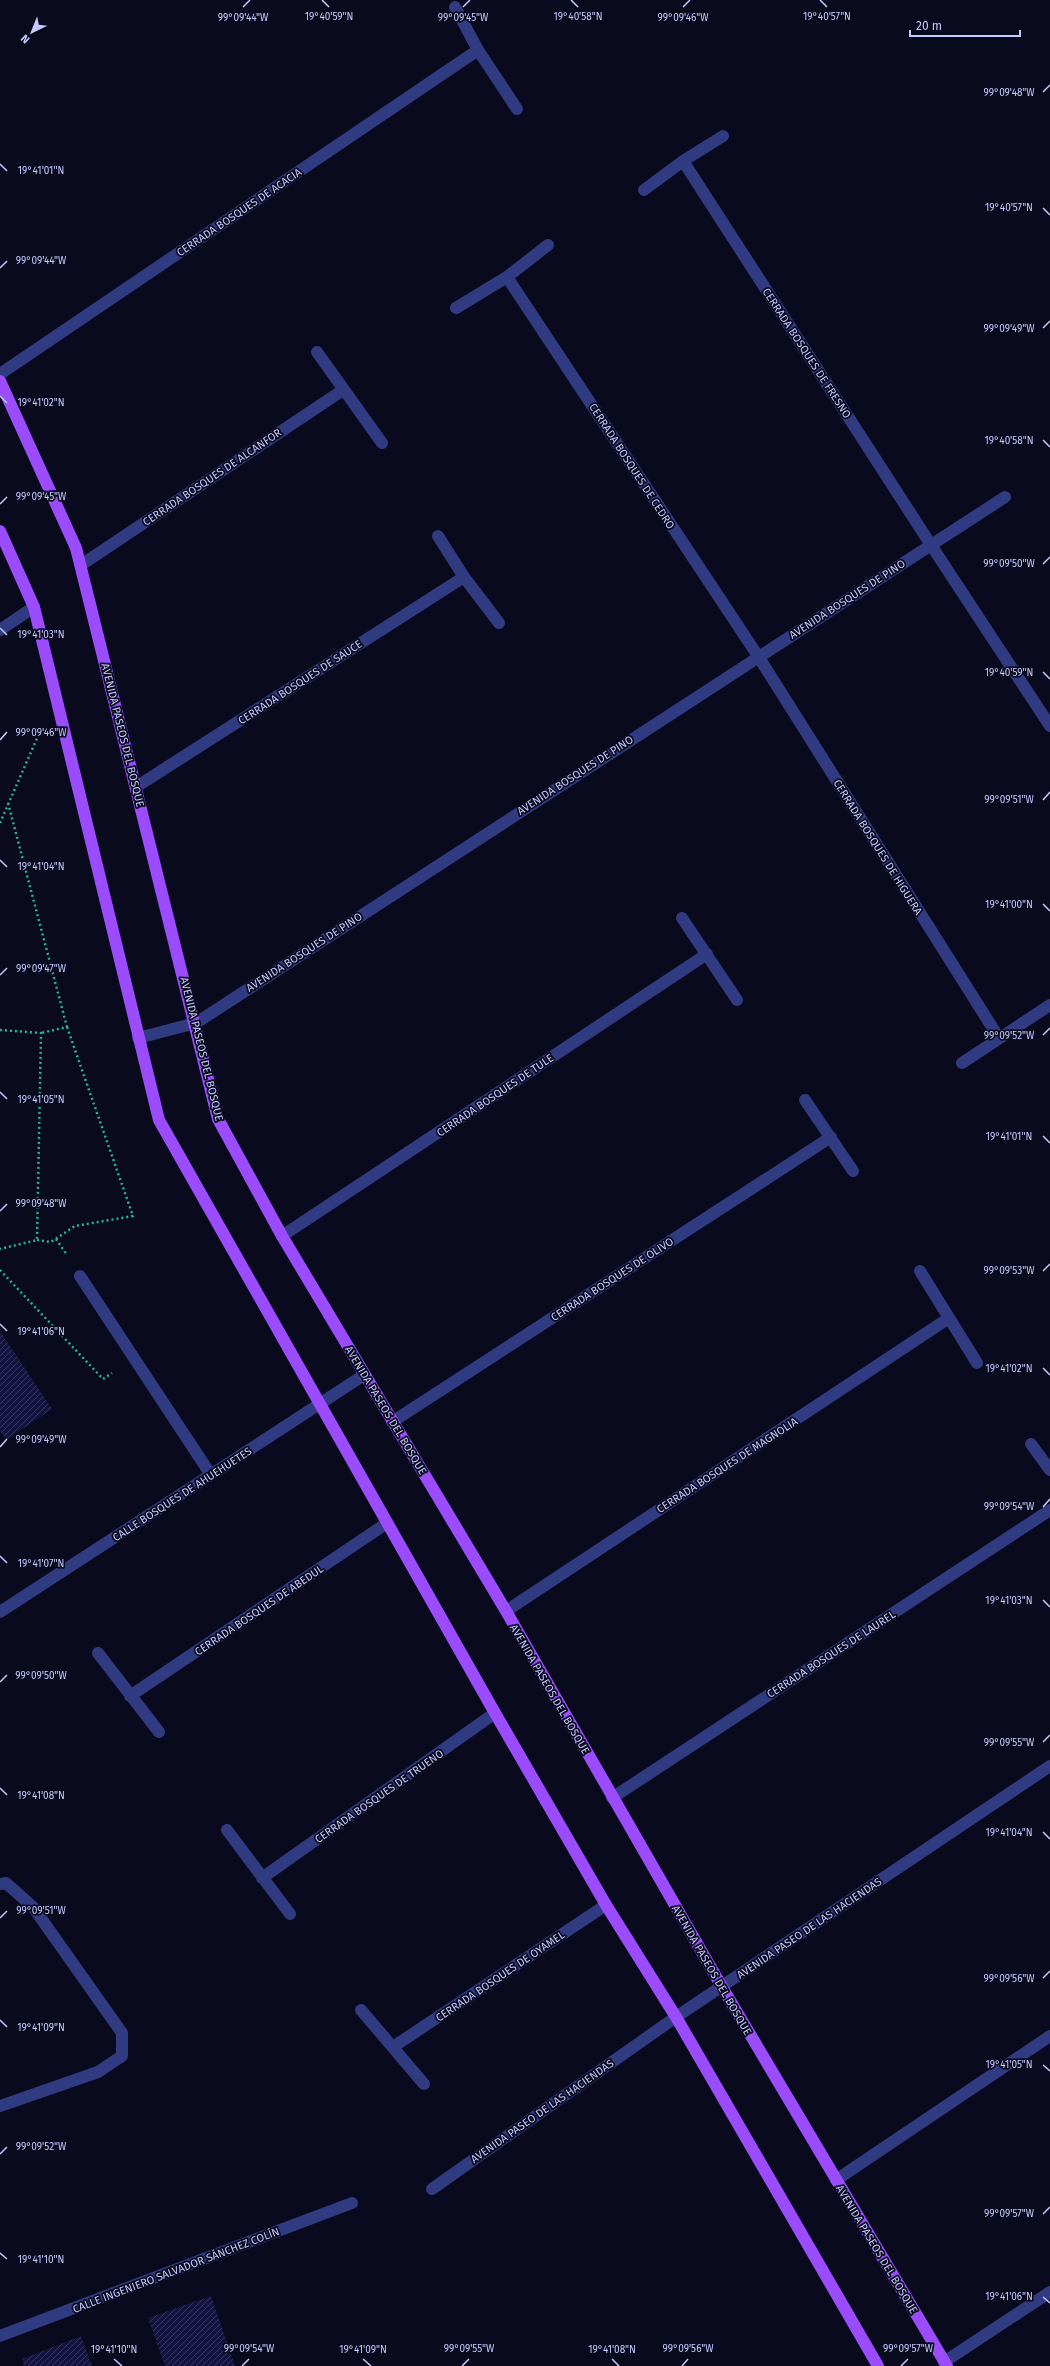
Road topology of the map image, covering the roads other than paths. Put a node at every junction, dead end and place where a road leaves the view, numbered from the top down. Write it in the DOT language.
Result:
graph roads {
  1 [pos="455,8"];
  2 [pos="478,50"];
  3 [pos="517,109"];
  4 [pos="723,136"];
  5 [pos="683,161"];
  6 [pos="644,190"];
  7 [pos="548,245"];
  8 [pos="507,277"];
  9 [pos="456,308"];
  10 [pos="317,352"];
  11 [pos="0,374"];
  12 [pos="0,380"];
  13 [pos="343,390"];
  14 [pos="382,444"];
  15 [pos="1006,497"];
  16 [pos="0,531"];
  17 [pos="438,536"];
  18 [pos="931,545"];
  19 [pos="81,565"];
  20 [pos="464,577"];
  21 [pos="34,607"];
  22 [pos="499,623"];
  23 [pos="0,630"];
  24 [pos="758,656"];
  25 [pos="1050,726"];
  26 [pos="136,787"];
  27 [pos="682,918"];
  28 [pos="707,954"];
  29 [pos="737,1000"];
  30 [pos="1050,1005"];
  31 [pos="196,1023"];
  32 [pos="138,1038"];
  33 [pos="999,1038"];
  34 [pos="962,1063"];
  35 [pos="805,1100"];
  36 [pos="831,1137"];
  37 [pos="853,1171"];
  38 [pos="282,1236"];
  39 [pos="920,1272"];
  40 [pos="80,1276"];
  41 [pos="949,1318"];
  42 [pos="977,1363"];
  43 [pos="364,1375"];
  44 [pos="319,1404"];
  45 [pos="392,1422"];
  46 [pos="1031,1444"];
  47 [pos="1050,1470"];
  48 [pos="211,1475"];
  49 [pos="1050,1510"];
  50 [pos="387,1523"];
  51 [pos="506,1611"];
  52 [pos="0,1612"];
  53 [pos="98,1653"];
  54 [pos="130,1696"];
  55 [pos="495,1713"];
  56 [pos="159,1732"];
  57 [pos="1050,1766"];
  58 [pos="612,1798"];
  59 [pos="227,1830"];
  60 [pos="262,1878"];
  61 [pos="0,1884"];
  62 [pos="606,1905"];
  63 [pos="290,1914"];
  64 [pos="722,1987"];
  65 [pos="361,2010"];
  66 [pos="676,2017"];
  67 [pos="1050,2036"];
  68 [pos="393,2047"];
  69 [pos="424,2084"];
  70 [pos="0,2106"];
  71 [pos="836,2180"];
  72 [pos="432,2189"];
  73 [pos="352,2204"];
  74 [pos="1050,2292"];
  75 [pos="0,2336"];
  76 [pos="945,2364"];
  77 [pos="878,2366"];
  1 -- 2 [label="street"];
  2 -- 3 [label="street"];
  2 -- 11 [label="street, CERRADA BOSQUES DE ACACIA"];
  4 -- 5 [label="street"];
  5 -- 6 [label="street"];
  5 -- 18 [label="street, CERRADA BOSQUES DE FRESNO"];
  7 -- 8 [label="street"];
  8 -- 9 [label="street"];
  8 -- 24 [label="street, CERRADA BOSQUES DE CEDRO"];
  10 -- 13 [label="street"];
  12 -- 19 [label="main road, AVENIDA PASEOS DEL BOSQUE"];
  13 -- 14 [label="street"];
  13 -- 19 [label="street, CERRADA BOSQUES DE ALCANFOR"];
  15 -- 18 [label="street, AVENIDA BOSQUES DE PINO"];
  16 -- 21 [label="main road"];
  17 -- 20 [label="street"];
  18 -- 24 [label="street, AVENIDA BOSQUES DE PINO"];
  18 -- 25 [label="street, CERRADA BOSQUES DE FRESNO"];
  19 -- 26 [label="main road, AVENIDA PASEOS DEL BOSQUE"];
  20 -- 22 [label="street"];
  20 -- 26 [label="street, CERRADA BOSQUES DE SAUCE"];
  21 -- 23 [label="street"];
  21 -- 32 [label="main road"];
  24 -- 31 [label="street, AVENIDA BOSQUES DE PINO"];
  24 -- 33 [label="street, CERRADA BOSQUES DE HIGUERA"];
  26 -- 31 [label="main road, AVENIDA PASEOS DEL BOSQUE"];
  27 -- 28 [label="street"];
  28 -- 29 [label="street"];
  28 -- 38 [label="street, CERRADA BOSQUES DE TULE"];
  30 -- 33 [label="street"];
  31 -- 32 [label="street, AVENIDA BOSQUES DE PINO"];
  31 -- 38 [label="main road, AVENIDA PASEOS DEL BOSQUE"];
  32 -- 44 [label="main road"];
  33 -- 34 [label="street"];
  35 -- 36 [label="street"];
  36 -- 37 [label="street"];
  36 -- 45 [label="street, CERRADA BOSQUES DE OLIVO"];
  38 -- 43 [label="main road, AVENIDA PASEOS DEL BOSQUE"];
  39 -- 41 [label="street"];
  40 -- 48 [label="street"];
  41 -- 42 [label="street"];
  41 -- 51 [label="street, CERRADA BOSQUES DE MAGNOLIA"];
  43 -- 44 [label="street, CALLE BOSQUES DE AHUEHUETES"];
  43 -- 45 [label="main road, AVENIDA PASEOS DEL BOSQUE"];
  44 -- 48 [label="street, CALLE BOSQUES DE AHUEHUETES"];
  44 -- 50 [label="main road"];
  45 -- 51 [label="main road, AVENIDA PASEOS DEL BOSQUE"];
  46 -- 47 [label="street"];
  48 -- 52 [label="street, CALLE BOSQUES DE AHUEHUETES"];
  49 -- 58 [label="street, CERRADA BOSQUES DE LAUREL"];
  50 -- 54 [label="street, CERRADA BOSQUES DE ABEDUL"];
  50 -- 55 [label="main road"];
  51 -- 58 [label="main road, AVENIDA PASEOS DEL BOSQUE"];
  53 -- 54 [label="street"];
  54 -- 56 [label="street"];
  55 -- 60 [label="street, CERRADA BOSQUES DE TRUENO"];
  55 -- 62 [label="main road"];
  57 -- 64 [label="street, AVENIDA PASEO DE LAS HACIENDAS"];
  58 -- 64 [label="main road, AVENIDA PASEOS DEL BOSQUE"];
  59 -- 60 [label="street"];
  60 -- 63 [label="street"];
  61 -- 70 [label="street"];
  62 -- 66 [label="main road"];
  62 -- 68 [label="street, CERRADA BOSQUES DE OYAMEL"];
  64 -- 66 [label="street, AVENIDA PASEO DE LAS HACIENDAS"];
  64 -- 71 [label="main road, AVENIDA PASEOS DEL BOSQUE"];
  65 -- 68 [label="street"];
  66 -- 72 [label="street, AVENIDA PASEO DE LAS HACIENDAS"];
  66 -- 77 [label="main road"];
  67 -- 71 [label="street"];
  68 -- 69 [label="street"];
  71 -- 76 [label="main road, AVENIDA PASEOS DEL BOSQUE"];
  73 -- 75 [label="street, CALLE INGENIERO SALVADOR SÁNCHEZ COLÍN"];
  74 -- 76 [label="street"];
}
